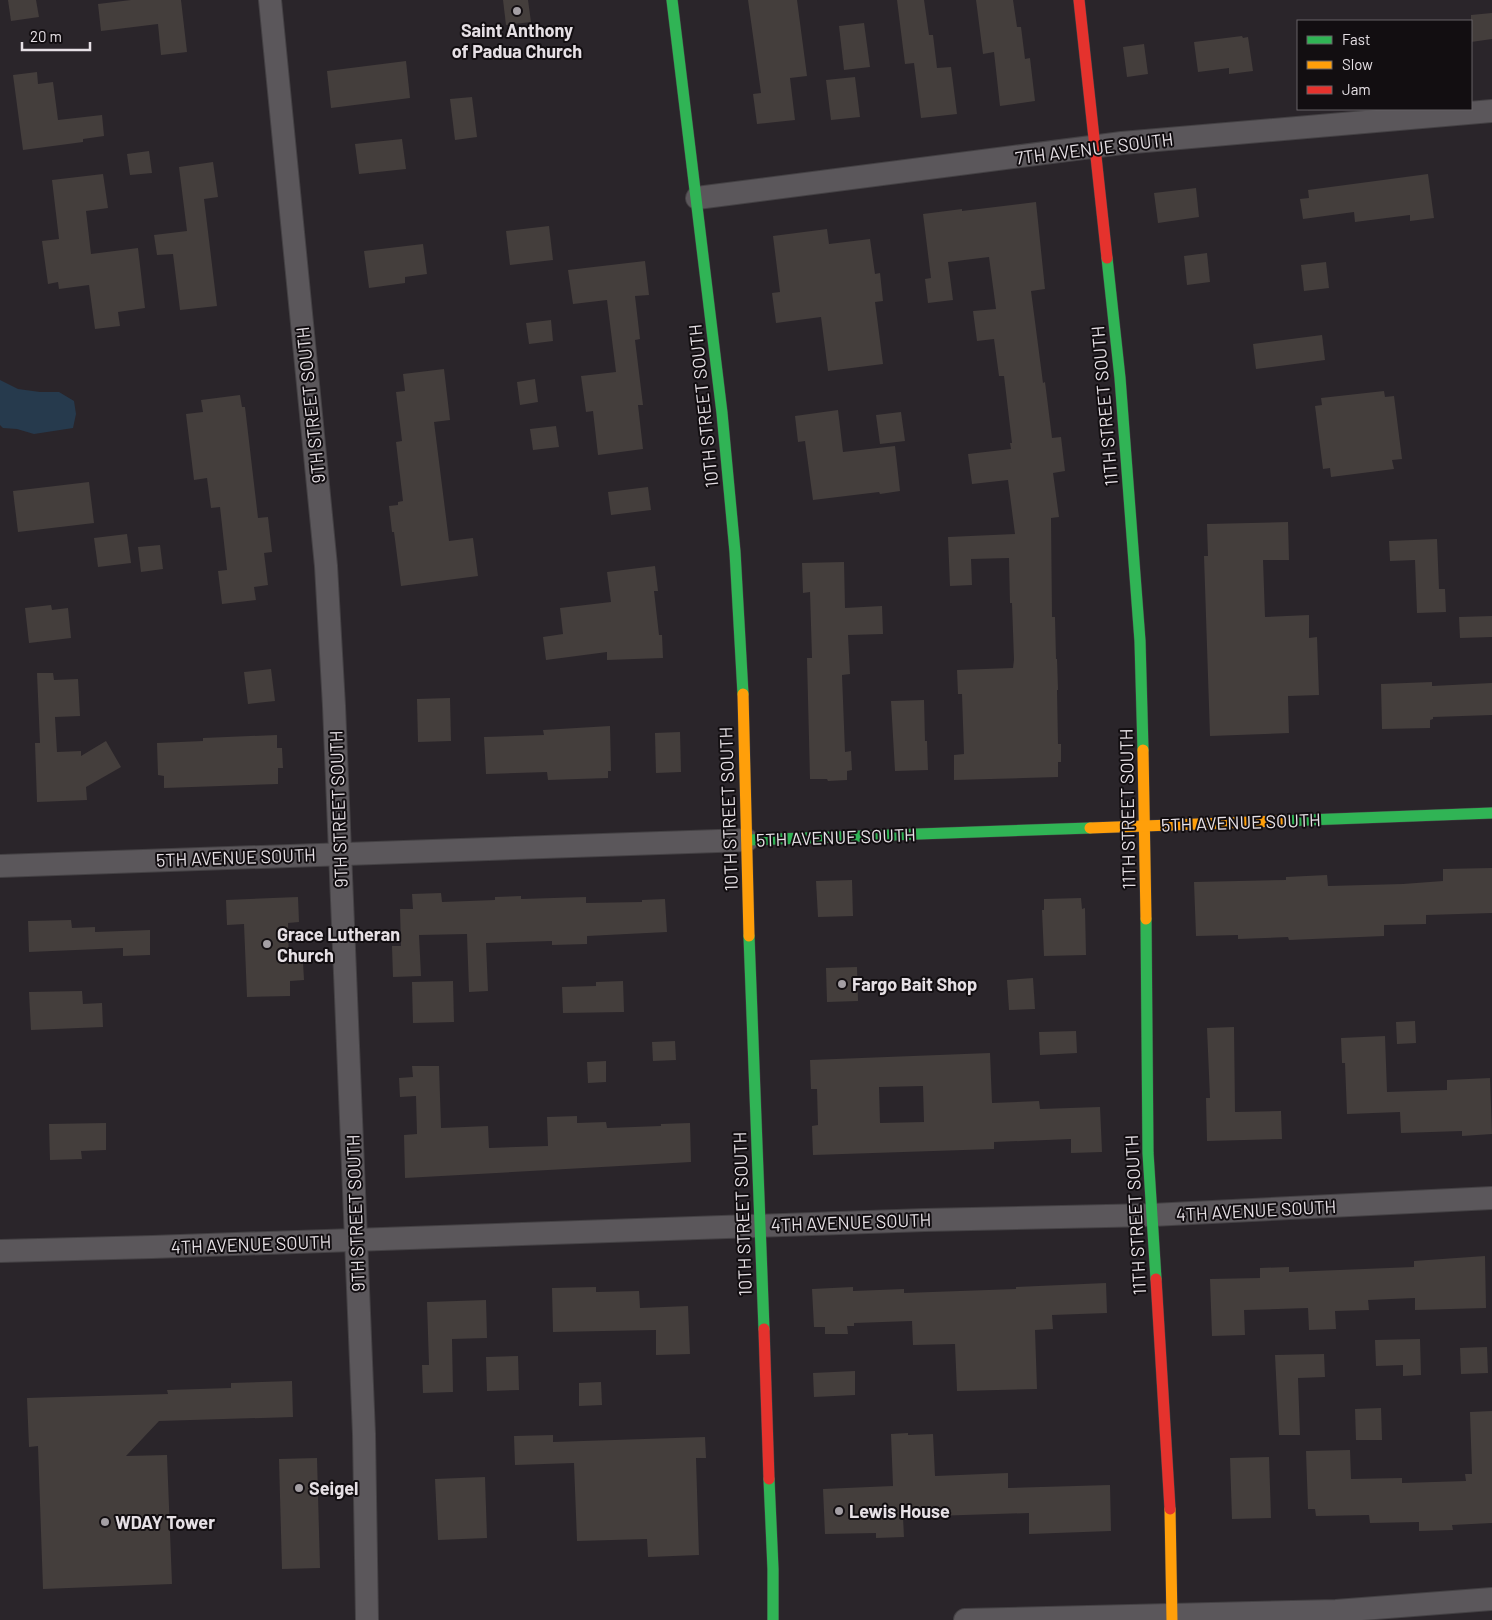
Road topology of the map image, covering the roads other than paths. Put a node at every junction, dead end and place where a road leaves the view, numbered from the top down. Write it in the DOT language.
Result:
graph roads {
  1 [pos="270,0"];
  2 [pos="672,0"];
  3 [pos="1079,0"];
  4 [pos="1492,110"];
  5 [pos="1094,147"];
  6 [pos="697,198"];
  7 [pos="1492,813"];
  8 [pos="1145,825"];
  9 [pos="746,840"];
  10 [pos="340,855"];
  11 [pos="0,866"];
  12 [pos="1492,1198"];
  13 [pos="1152,1215"];
  14 [pos="760,1226"];
  15 [pos="356,1240"];
  16 [pos="0,1251"];
  17 [pos="1492,1599"];
  18 [pos="1172,1617"];
  19 [pos="367,1620"];
  20 [pos="773,1620"];
  21 [pos="965,1620"];
  1 -- 10 [label="street, 9TH STREET SOUTH"];
  2 -- 6 [label="street, 10TH STREET SOUTH"];
  3 -- 5 [label="street, 11TH STREET SOUTH"];
  4 -- 5 [label="street, 7TH AVENUE SOUTH"];
  5 -- 6 [label="street, 7TH AVENUE SOUTH"];
  5 -- 8 [label="street, 11TH STREET SOUTH"];
  6 -- 9 [label="street, 10TH STREET SOUTH"];
  7 -- 8 [label="street, 5TH AVENUE SOUTH"];
  8 -- 9 [label="street, 5TH AVENUE SOUTH"];
  8 -- 13 [label="street, 11TH STREET SOUTH"];
  9 -- 10 [label="street, 5TH AVENUE SOUTH"];
  9 -- 14 [label="street, 10TH STREET SOUTH"];
  10 -- 11 [label="street, 5TH AVENUE SOUTH"];
  10 -- 15 [label="street, 9TH STREET SOUTH"];
  12 -- 13 [label="street, 4TH AVENUE SOUTH"];
  13 -- 14 [label="street, 4TH AVENUE SOUTH"];
  13 -- 18 [label="street, 11TH STREET SOUTH"];
  14 -- 15 [label="street, 4TH AVENUE SOUTH"];
  14 -- 20 [label="street, 10TH STREET SOUTH"];
  15 -- 16 [label="street, 4TH AVENUE SOUTH"];
  15 -- 19 [label="street, 9TH STREET SOUTH"];
  17 -- 18 [label="street"];
  18 -- 21 [label="street"];
}
